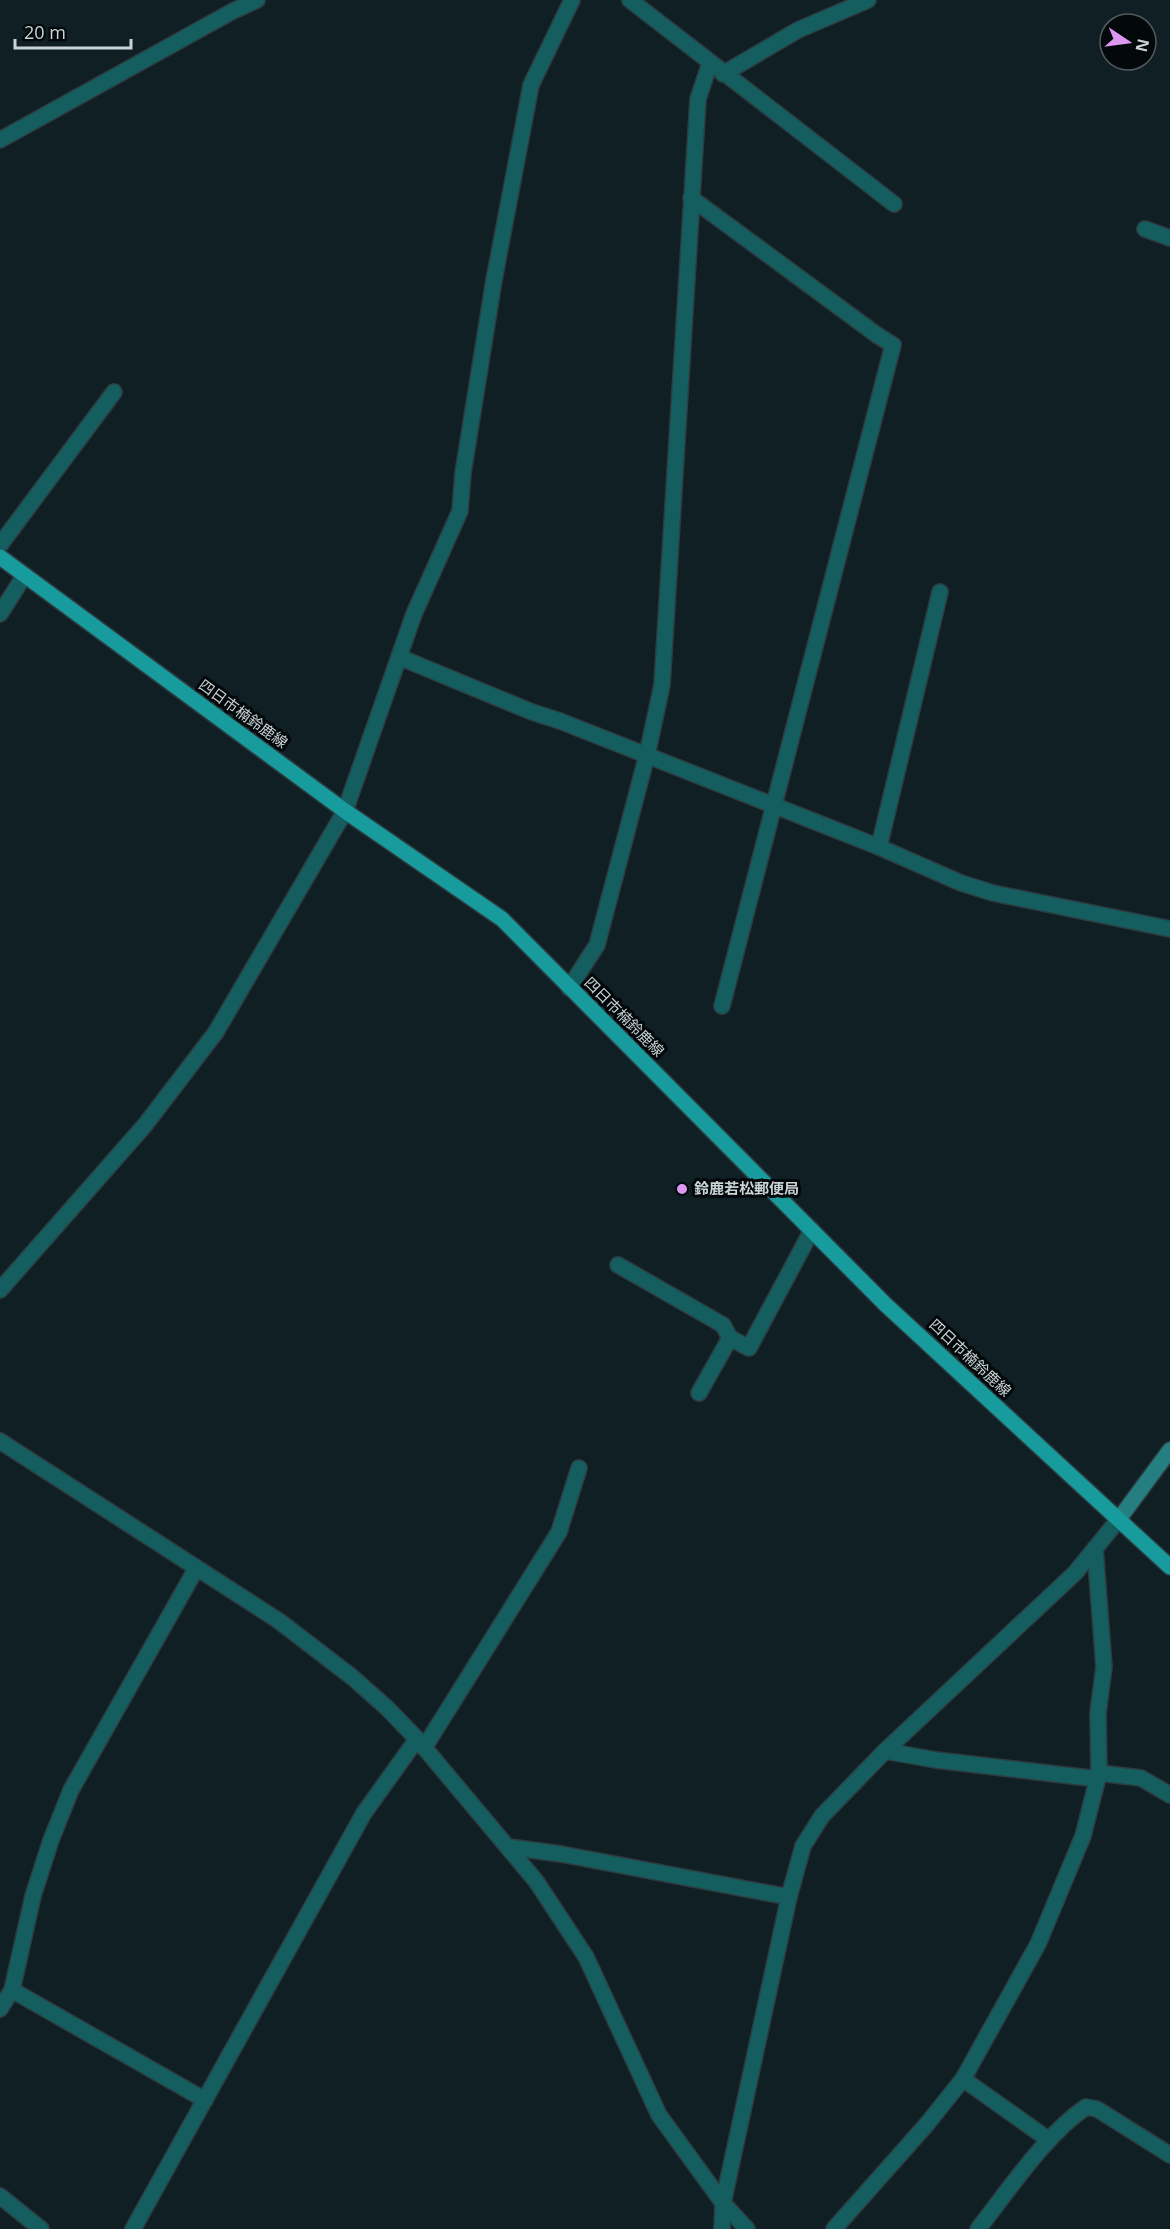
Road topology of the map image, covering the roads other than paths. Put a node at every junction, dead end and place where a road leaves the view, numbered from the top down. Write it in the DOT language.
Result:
graph roads {
  1 [pos="257,0"];
  2 [pos="572,0"];
  3 [pos="630,0"];
  4 [pos="868,0"];
  5 [pos="710,63"];
  6 [pos="723,74"];
  7 [pos="0,140"];
  8 [pos="691,198"];
  9 [pos="894,204"];
  10 [pos="1145,229"];
  11 [pos="1170,238"];
  12 [pos="114,392"];
  13 [pos="0,545"];
  14 [pos="0,557"];
  15 [pos="24,576"];
  16 [pos="940,592"];
  17 [pos="0,614"];
  18 [pos="399,657"];
  19 [pos="647,755"];
  20 [pos="774,806"];
  21 [pos="345,811"];
  22 [pos="879,847"];
  23 [pos="1170,929"];
  24 [pos="569,988"];
  25 [pos="722,1006"];
  26 [pos="812,1230"];
  27 [pos="618,1265"];
  28 [pos="0,1290"];
  29 [pos="730,1338"];
  30 [pos="699,1393"];
  31 [pos="0,1441"];
  32 [pos="1170,1450"];
  33 [pos="579,1468"];
  34 [pos="1119,1519"];
  35 [pos="1095,1548"];
  36 [pos="1170,1567"];
  37 [pos="196,1569"];
  38 [pos="421,1743"];
  39 [pos="885,1751"];
  40 [pos="1098,1776"];
  41 [pos="1170,1795"];
  42 [pos="508,1846"];
  43 [pos="789,1897"];
  44 [pos="12,1990"];
  45 [pos="0,2009"];
  46 [pos="963,2079"];
  47 [pos="205,2100"];
  48 [pos="1049,2140"];
  49 [pos="1170,2155"];
  50 [pos="0,2196"];
  51 [pos="723,2202"];
  52 [pos="41,2229"];
  53 [pos="133,2229"];
  54 [pos="722,2229"];
  55 [pos="747,2229"];
  56 [pos="834,2229"];
  57 [pos="978,2229"];
  1 -- 7 [label="street"];
  2 -- 18 [label="street"];
  3 -- 5 [label="street"];
  4 -- 6 [label="street"];
  5 -- 6 [label="street"];
  5 -- 8 [label="street"];
  6 -- 9 [label="street"];
  8 -- 19 [label="street"];
  8 -- 20 [label="street"];
  10 -- 11 [label="street"];
  12 -- 13 [label="street"];
  14 -- 15 [label="main road, 四日市楠鈴鹿線"];
  15 -- 17 [label="street"];
  15 -- 21 [label="main road, 四日市楠鈴鹿線"];
  16 -- 22 [label="street"];
  18 -- 19 [label="street"];
  18 -- 21 [label="street"];
  19 -- 20 [label="street"];
  19 -- 24 [label="street"];
  20 -- 22 [label="street"];
  20 -- 25 [label="street"];
  21 -- 24 [label="main road, 四日市楠鈴鹿線"];
  21 -- 28 [label="street"];
  22 -- 23 [label="street"];
  24 -- 26 [label="main road, 四日市楠鈴鹿線"];
  26 -- 29 [label="street"];
  26 -- 34 [label="main road, 四日市楠鈴鹿線"];
  27 -- 29 [label="street"];
  29 -- 30 [label="street"];
  31 -- 37 [label="street"];
  32 -- 34 [label="main road"];
  33 -- 38 [label="street"];
  34 -- 35 [label="street"];
  34 -- 36 [label="main road, 四日市楠鈴鹿線"];
  35 -- 39 [label="street"];
  35 -- 40 [label="street"];
  37 -- 38 [label="street"];
  37 -- 44 [label="street"];
  38 -- 42 [label="street"];
  38 -- 47 [label="street"];
  39 -- 40 [label="street"];
  39 -- 43 [label="street"];
  40 -- 41 [label="street"];
  40 -- 46 [label="street"];
  42 -- 43 [label="street"];
  42 -- 51 [label="street"];
  43 -- 51 [label="street"];
  44 -- 45 [label="street"];
  44 -- 47 [label="street"];
  46 -- 48 [label="street"];
  46 -- 56 [label="street"];
  47 -- 53 [label="street"];
  48 -- 49 [label="street"];
  48 -- 57 [label="street"];
  50 -- 52 [label="street"];
  51 -- 54 [label="street"];
  51 -- 55 [label="street"];
}
